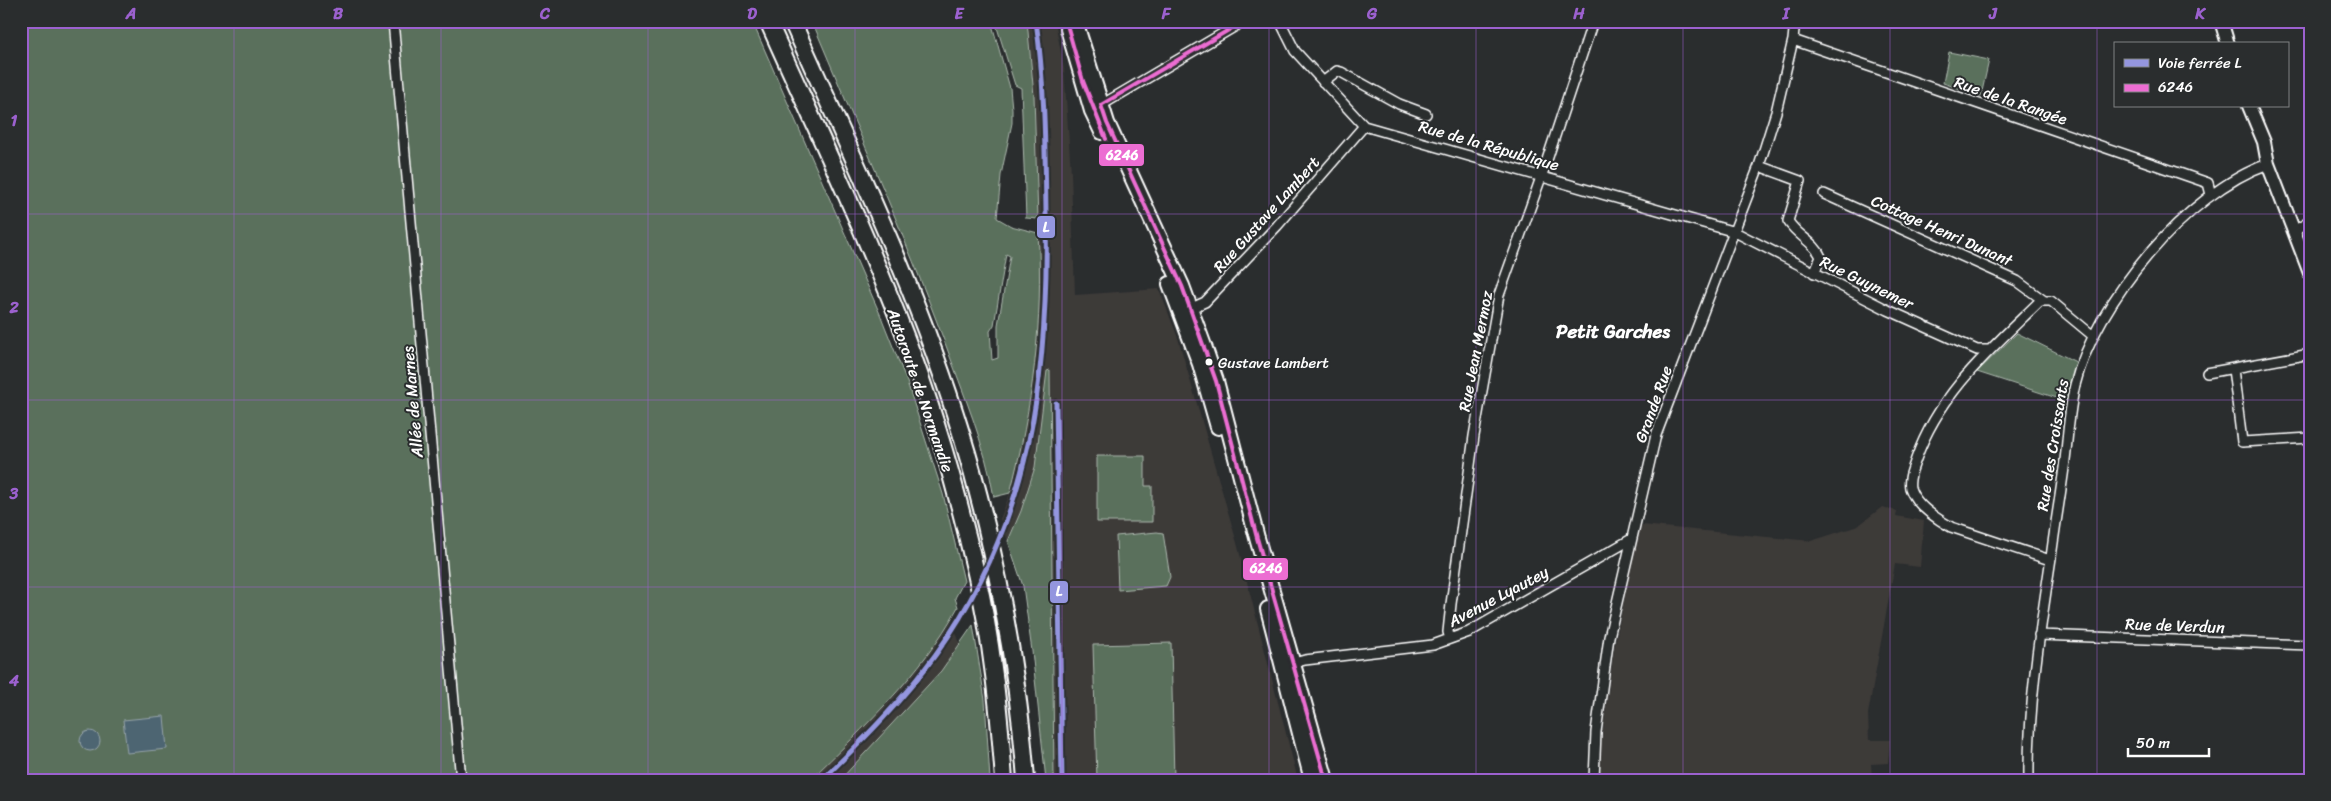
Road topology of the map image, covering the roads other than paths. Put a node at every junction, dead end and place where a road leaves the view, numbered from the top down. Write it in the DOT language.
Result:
graph roads {
  1 [pos="394,21"];
  2 [pos="768,21"];
  3 [pos="792,21"];
  4 [pos="1066,21"];
  5 [pos="1075,21"];
  6 [pos="1244,21"];
  7 [pos="1280,21"];
  8 [pos="1593,21"];
  9 [pos="1795,21"];
  10 [pos="2221,21"];
  11 [pos="1793,40"];
  12 [pos="2227,42"];
  13 [pos="1323,82"];
  14 [pos="1097,108"];
  15 [pos="2250,108"];
  16 [pos="1426,114"];
  17 [pos="1364,126"];
  18 [pos="2268,164"];
  19 [pos="1758,166"];
  20 [pos="1542,176"];
  21 [pos="1824,194"];
  22 [pos="2211,195"];
  23 [pos="2310,221"];
  24 [pos="2294,231"];
  25 [pos="1735,232"];
  26 [pos="1814,273"];
  27 [pos="2310,273"];
  28 [pos="2044,300"];
  29 [pos="1186,311"];
  30 [pos="2092,335"];
  31 [pos="1990,350"];
  32 [pos="2310,354"];
  33 [pos="2233,369"];
  34 [pos="2206,373"];
  35 [pos="2310,438"];
  36 [pos="1630,540"];
  37 [pos="2050,560"];
  38 [pos="2039,635"];
  39 [pos="1450,639"];
  40 [pos="2310,645"];
  41 [pos="1287,664"];
  42 [pos="461,780"];
  43 [pos="1004,780"];
  44 [pos="1026,780"];
  45 [pos="1312,780"];
  46 [pos="1326,780"];
  47 [pos="1594,780"];
  48 [pos="2030,780"];
  1 -- 42 [label="street, Allée de Marnes"];
  2 -- 43 [label="highway, Autoroute de Normandie"];
  3 -- 44 [label="highway, Autoroute de Normandie"];
  4 -- 14 [label="main road"];
  5 -- 14 [label="main road"];
  6 -- 14 [label="street"];
  7 -- 13 [label="street"];
  8 -- 20 [label="street, Rue Jean Mermoz"];
  9 -- 11 [label="street, Grande Rue"];
  10 -- 12 [label="street"];
  11 -- 19 [label="street, Grande Rue"];
  11 -- 22 [label="street, Rue de la Rangée"];
  13 -- 16 [label="street"];
  13 -- 17 [label="street"];
  14 -- 29 [label="main road"];
  15 -- 18 [label="street"];
  17 -- 20 [label="street, Rue de la République"];
  17 -- 29 [label="street, Rue Gustave Lambert"];
  18 -- 22 [label="street, Rue des Croissants"];
  18 -- 24 [label="street"];
  19 -- 25 [label="street, Grande Rue"];
  19 -- 26 [label="street"];
  20 -- 25 [label="street, Rue de la République"];
  20 -- 39 [label="street, Rue Jean Mermoz"];
  21 -- 28 [label="street, Cottage Henri Dunant"];
  22 -- 30 [label="street, Rue des Croissants"];
  23 -- 24 [label="street"];
  24 -- 27 [label="street"];
  25 -- 26 [label="street, Rue Guynemer"];
  25 -- 36 [label="street, Grande Rue"];
  26 -- 31 [label="street, Rue Guynemer"];
  28 -- 30 [label="street, Cottage Henri Dunant"];
  28 -- 31 [label="street"];
  29 -- 41 [label="main road"];
  30 -- 37 [label="street, Rue des Croissants"];
  31 -- 37 [label="street"];
  32 -- 33 [label="street"];
  33 -- 34 [label="street"];
  33 -- 35 [label="street"];
  36 -- 39 [label="street, Avenue Lyautey"];
  36 -- 47 [label="street, Grande Rue"];
  37 -- 38 [label="street, Rue des Croissants"];
  38 -- 40 [label="street, Rue de Verdun"];
  38 -- 48 [label="street, Rue des Croissants"];
  39 -- 41 [label="street, Avenue Lyautey"];
  41 -- 45 [label="main road"];
  41 -- 46 [label="main road"];
}
